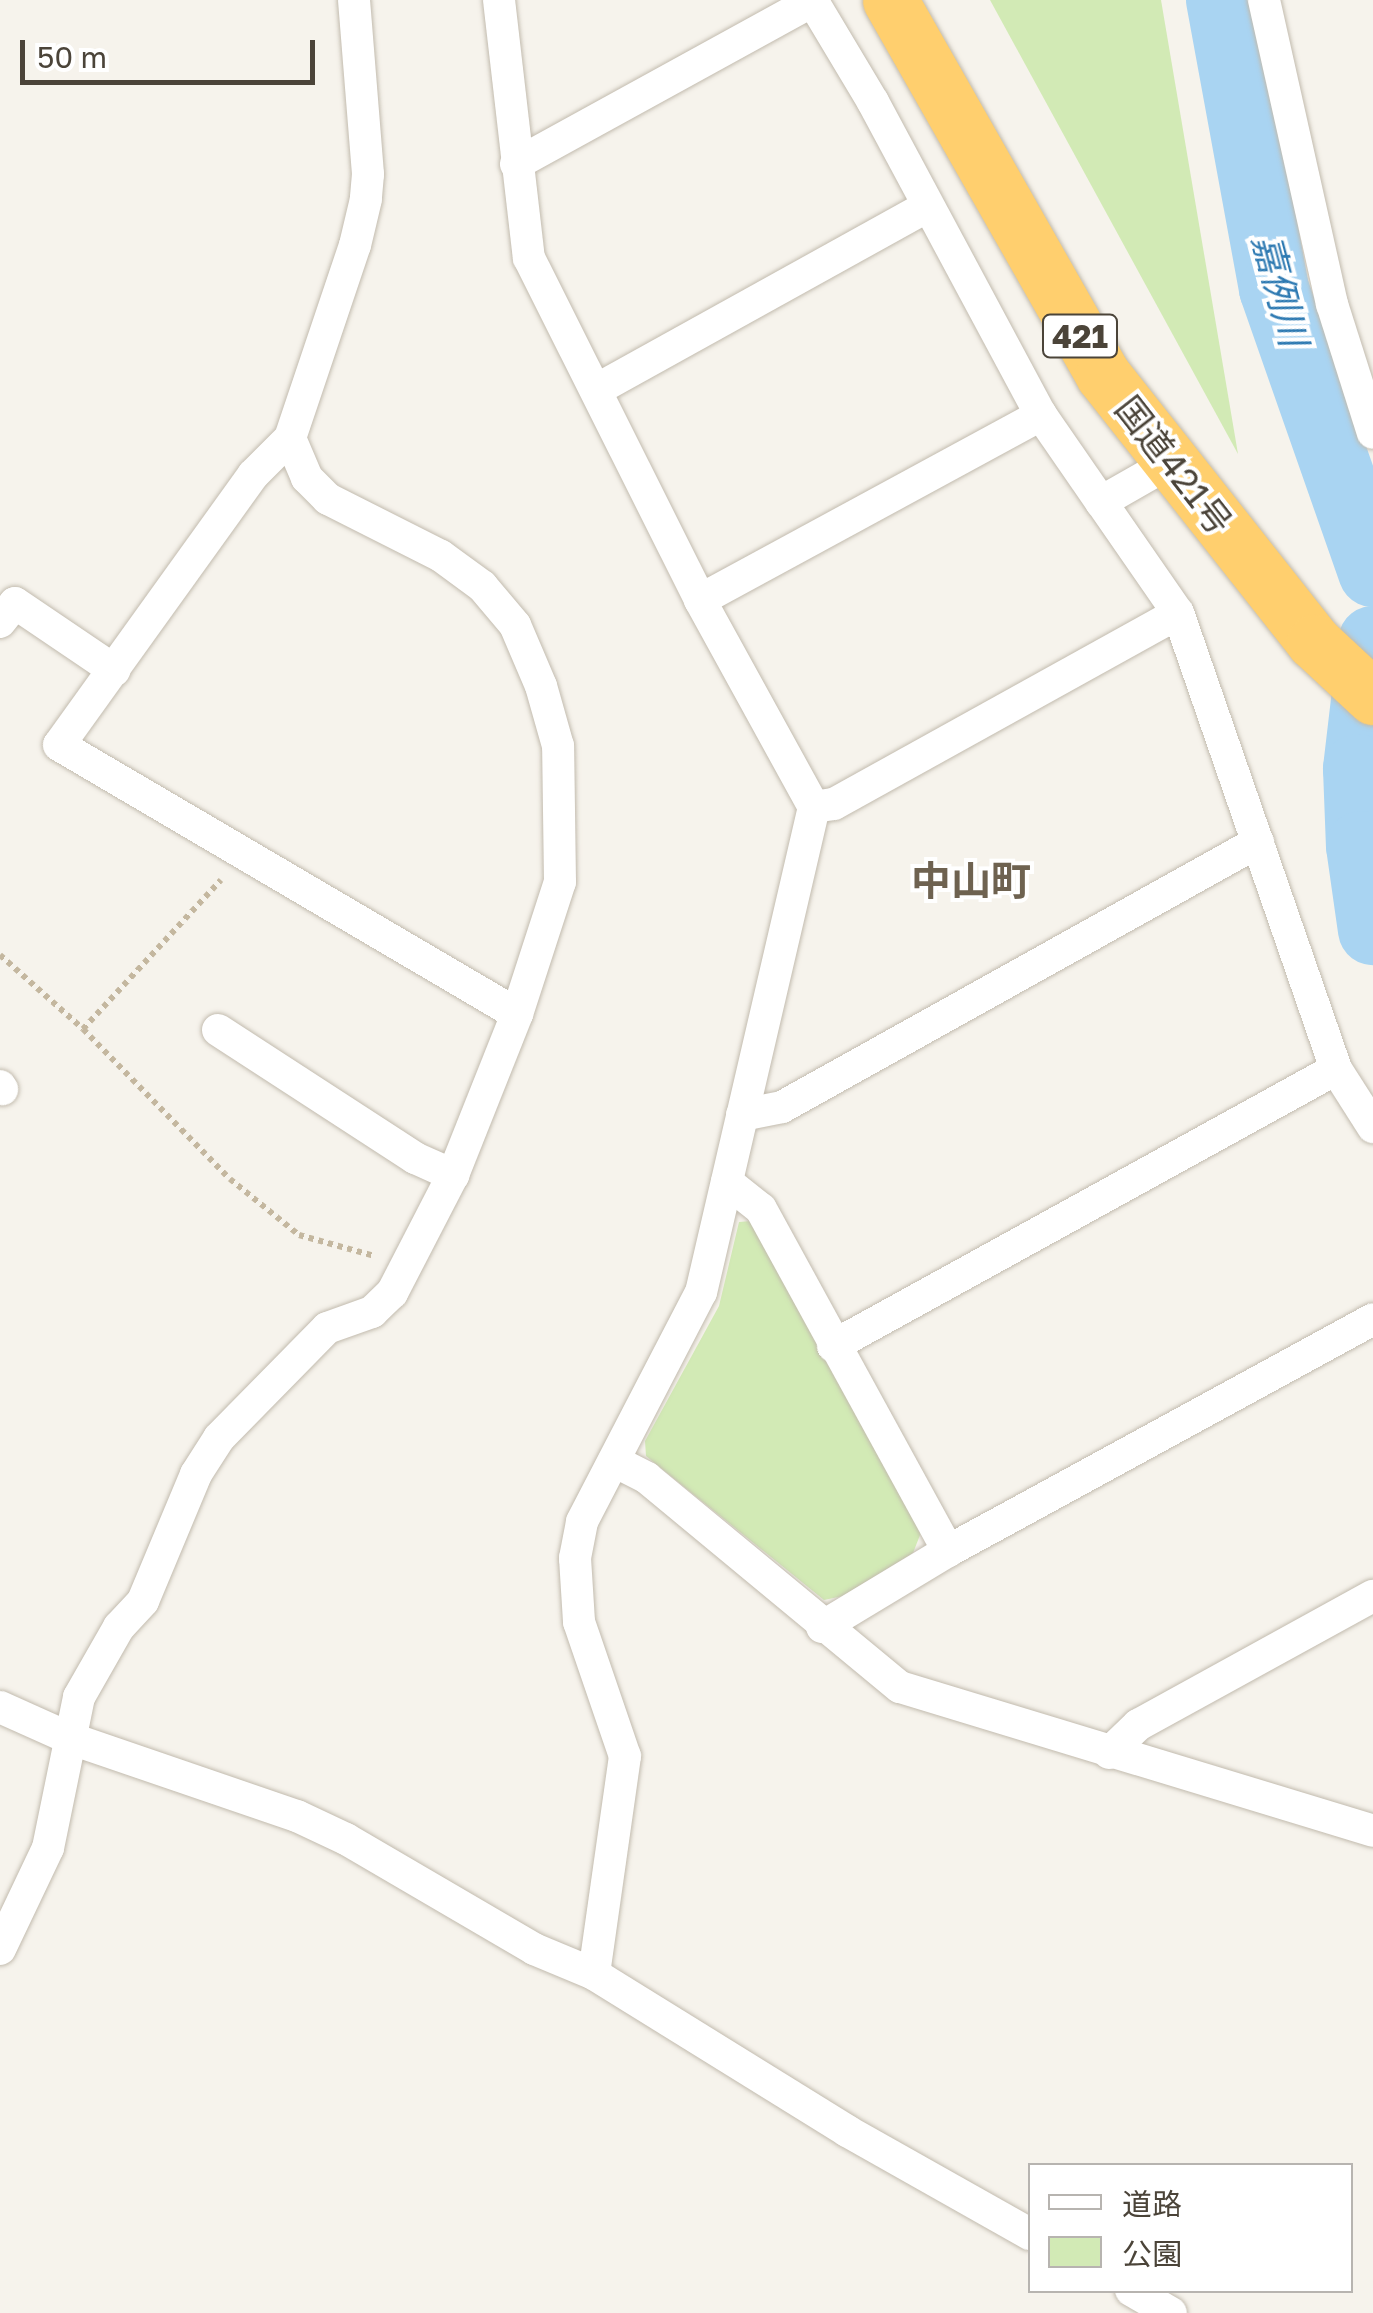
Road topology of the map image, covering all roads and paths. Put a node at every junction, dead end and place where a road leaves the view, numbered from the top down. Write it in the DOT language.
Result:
graph roads {
  1 [pos="354,0"];
  2 [pos="498,0"];
  3 [pos="812,0"];
  4 [pos="890,0"];
  5 [pos="1264,0"];
  6 [pos="516,164"];
  7 [pos="926,207"];
  8 [pos="596,390"];
  9 [pos="1041,415"];
  10 [pos="1373,433"];
  11 [pos="290,438"];
  12 [pos="1170,462"];
  13 [pos="1101,502"];
  14 [pos="700,600"];
  15 [pos="1178,613"];
  16 [pos="0,622"];
  17 [pos="114,670"];
  18 [pos="1373,697"];
  19 [pos="814,807"];
  20 [pos="1258,842"];
  21 [pos="245,853"];
  22 [pos="0,955"];
  23 [pos="518,1014"];
  24 [pos="83,1028"];
  25 [pos="218,1030"];
  26 [pos="1336,1069"];
  27 [pos="742,1115"];
  28 [pos="1373,1126"];
  29 [pos="453,1176"];
  30 [pos="727,1182"];
  31 [pos="408,1266"];
  32 [pos="1373,1319"];
  33 [pos="833,1346"];
  34 [pos="614,1461"];
  35 [pos="948,1551"];
  36 [pos="1373,1596"];
  37 [pos="822,1626"];
  38 [pos="0,1707"];
  39 [pos="69,1738"];
  40 [pos="1109,1752"];
  41 [pos="1373,1832"];
  42 [pos="0,1949"];
  43 [pos="594,1974"];
  44 [pos="1028,2233"];
  45 [pos="1136,2293"];
  46 [pos="1172,2313"];
  1 -- 11 [label="street"];
  2 -- 6 [label="street"];
  3 -- 6 [label="street"];
  3 -- 7 [label="street"];
  4 -- 12 [label="highway, 国道421号 / 421"];
  5 -- 10 [label="street"];
  6 -- 8 [label="street"];
  7 -- 8 [label="street"];
  7 -- 9 [label="street"];
  8 -- 14 [label="street"];
  9 -- 13 [label="street"];
  9 -- 14 [label="street"];
  11 -- 17 [label="street"];
  11 -- 23 [label="street"];
  12 -- 13 [label="street"];
  12 -- 18 [label="highway, 国道421号 / 421"];
  13 -- 15 [label="street"];
  14 -- 19 [label="street"];
  15 -- 19 [label="street"];
  15 -- 20 [label="street"];
  16 -- 17 [label="street"];
  17 -- 21 [label="street"];
  19 -- 27 [label="street"];
  20 -- 26 [label="street"];
  20 -- 27 [label="street"];
  21 -- 23 [label="street"];
  21 -- 24 [label="path"];
  22 -- 24 [label="path"];
  23 -- 29 [label="street"];
  24 -- 31 [label="path"];
  25 -- 29 [label="street"];
  26 -- 28 [label="street"];
  26 -- 33 [label="street"];
  27 -- 30 [label="street"];
  29 -- 31 [label="street"];
  30 -- 33 [label="street"];
  30 -- 34 [label="street"];
  31 -- 39 [label="street"];
  32 -- 35 [label="street"];
  33 -- 35 [label="street"];
  34 -- 37 [label="street"];
  34 -- 43 [label="street"];
  35 -- 37 [label="street"];
  36 -- 40 [label="street"];
  37 -- 40 [label="street"];
  38 -- 39 [label="street"];
  39 -- 42 [label="street"];
  39 -- 43 [label="street"];
  40 -- 41 [label="street"];
  43 -- 44 [label="street"];
  45 -- 46 [label="street"];
}
